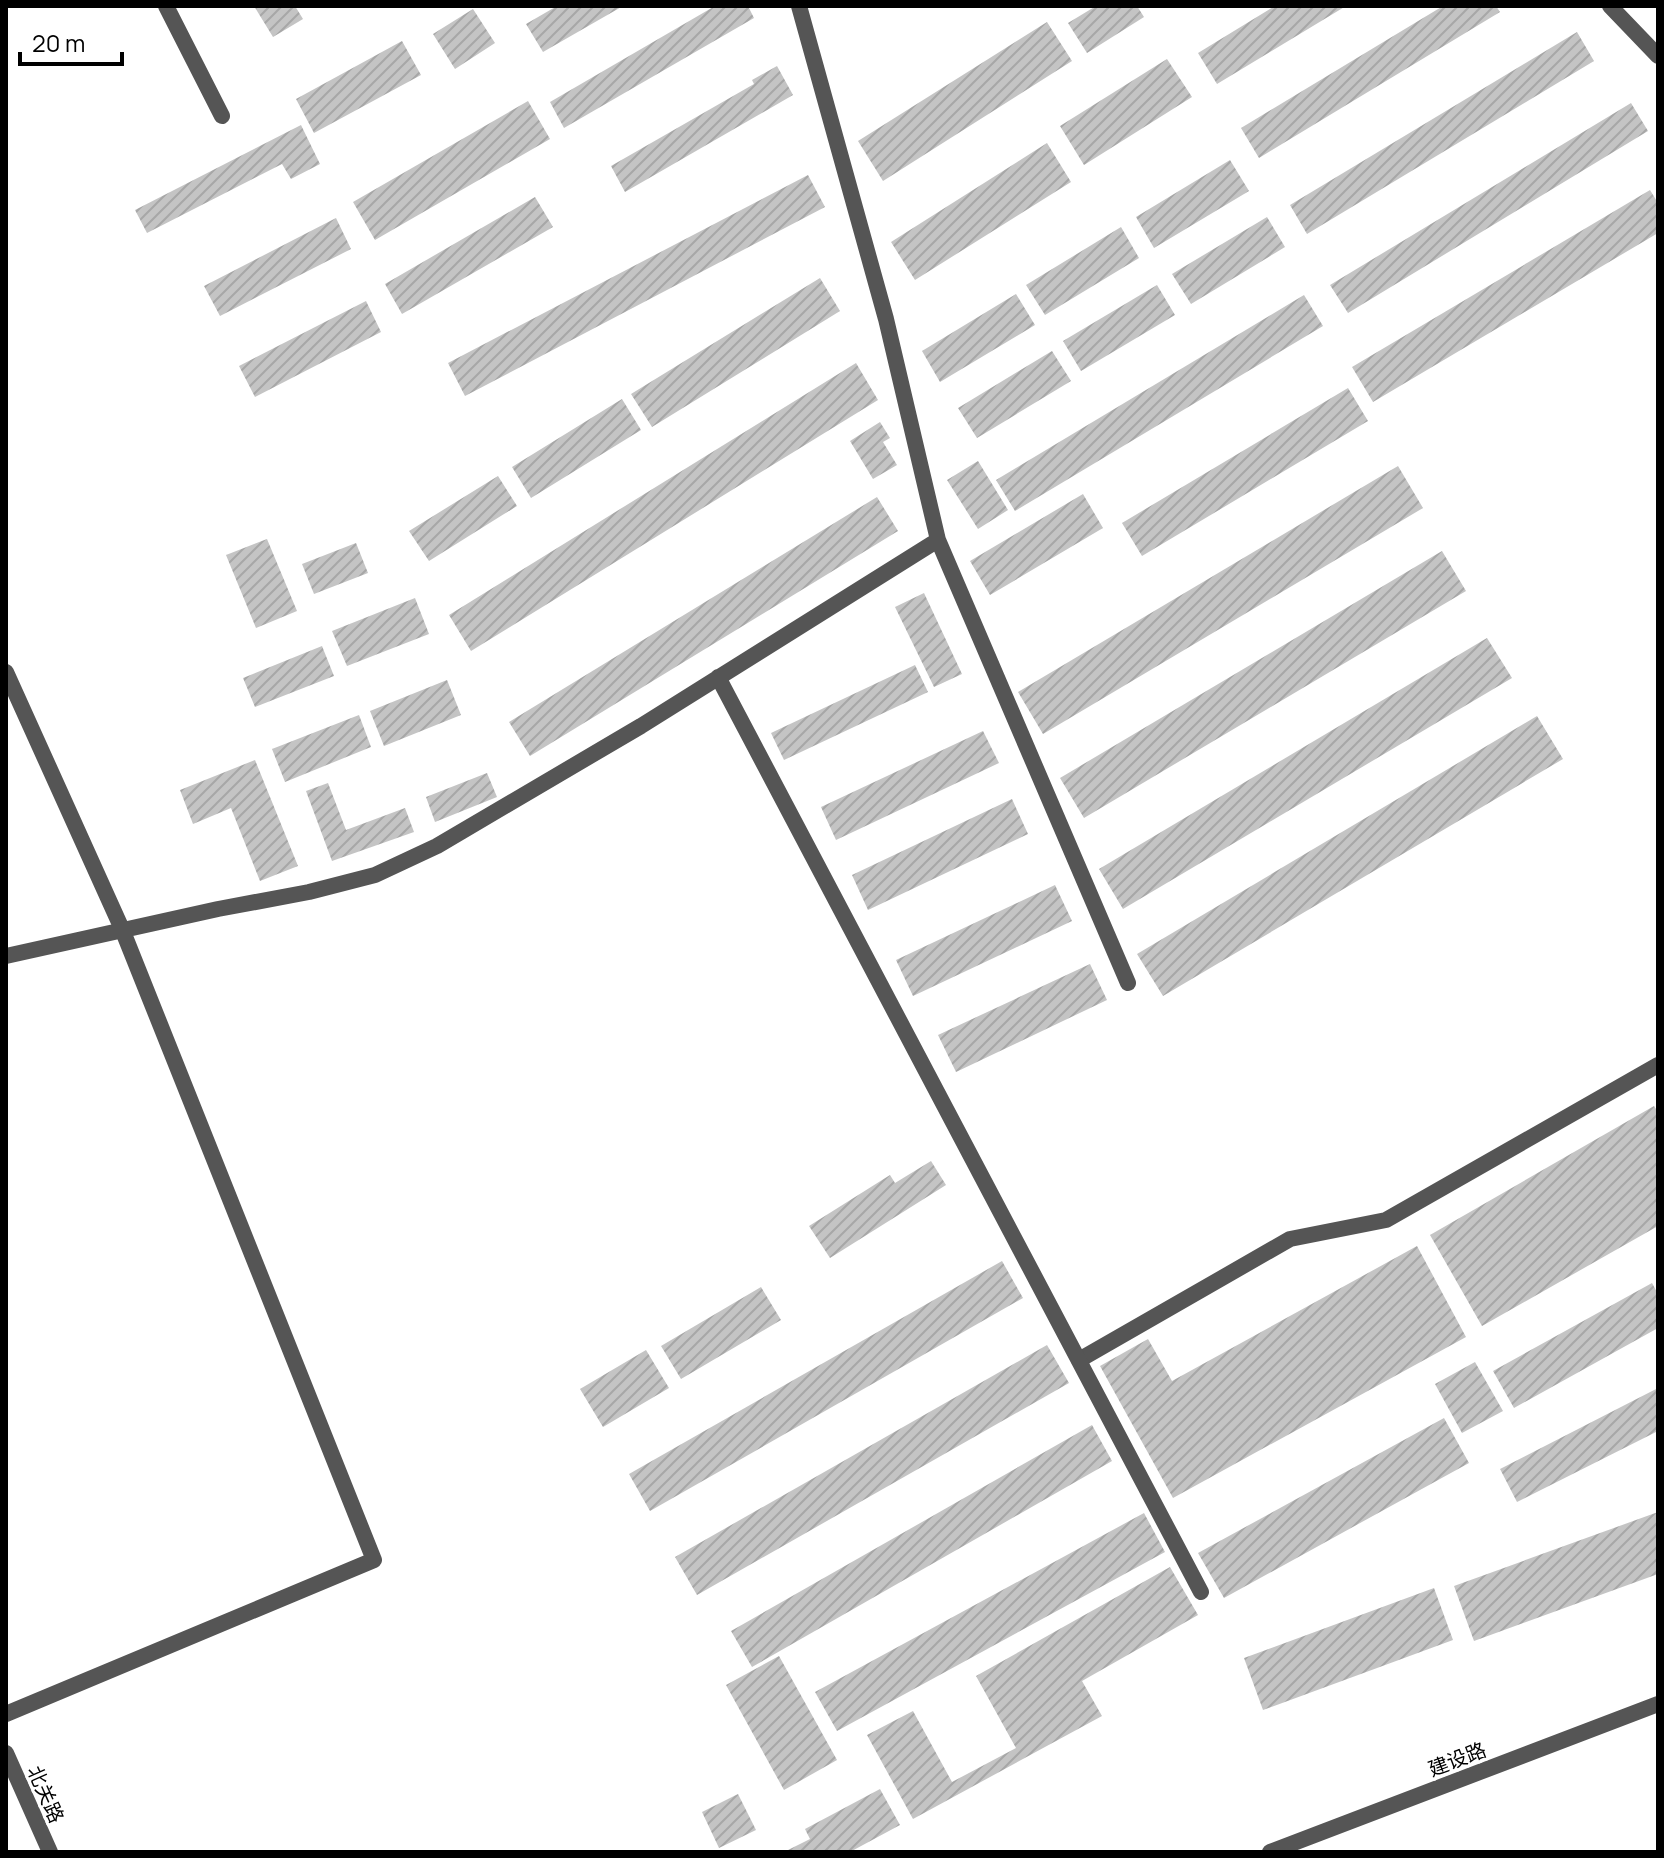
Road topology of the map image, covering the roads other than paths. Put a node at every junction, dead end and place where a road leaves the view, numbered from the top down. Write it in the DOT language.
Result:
graph roads {
  1 [pos="166,6"];
  2 [pos="799,6"];
  3 [pos="1610,6"];
  4 [pos="1658,56"];
  5 [pos="222,116"];
  6 [pos="938,540"];
  7 [pos="6,672"];
  8 [pos="718,677"];
  9 [pos="122,929"];
  10 [pos="6,956"];
  11 [pos="1128,983"];
  12 [pos="1658,1065"];
  13 [pos="1079,1360"];
  14 [pos="1201,1592"];
  15 [pos="1658,1704"];
  16 [pos="6,1714"];
  17 [pos="6,1753"];
  18 [pos="50,1852"];
  19 [pos="1270,1852"];
  1 -- 5 [label="street"];
  2 -- 6 [label="street"];
  3 -- 4 [label="street"];
  6 -- 8 [label="street"];
  6 -- 11 [label="street"];
  7 -- 9 [label="street"];
  8 -- 9 [label="street"];
  8 -- 13 [label="street"];
  9 -- 10 [label="street"];
  9 -- 16 [label="street"];
  12 -- 13 [label="street"];
  13 -- 14 [label="street"];
  15 -- 19 [label="street, 建设路"];
  17 -- 18 [label="street, 北关路"];
}
